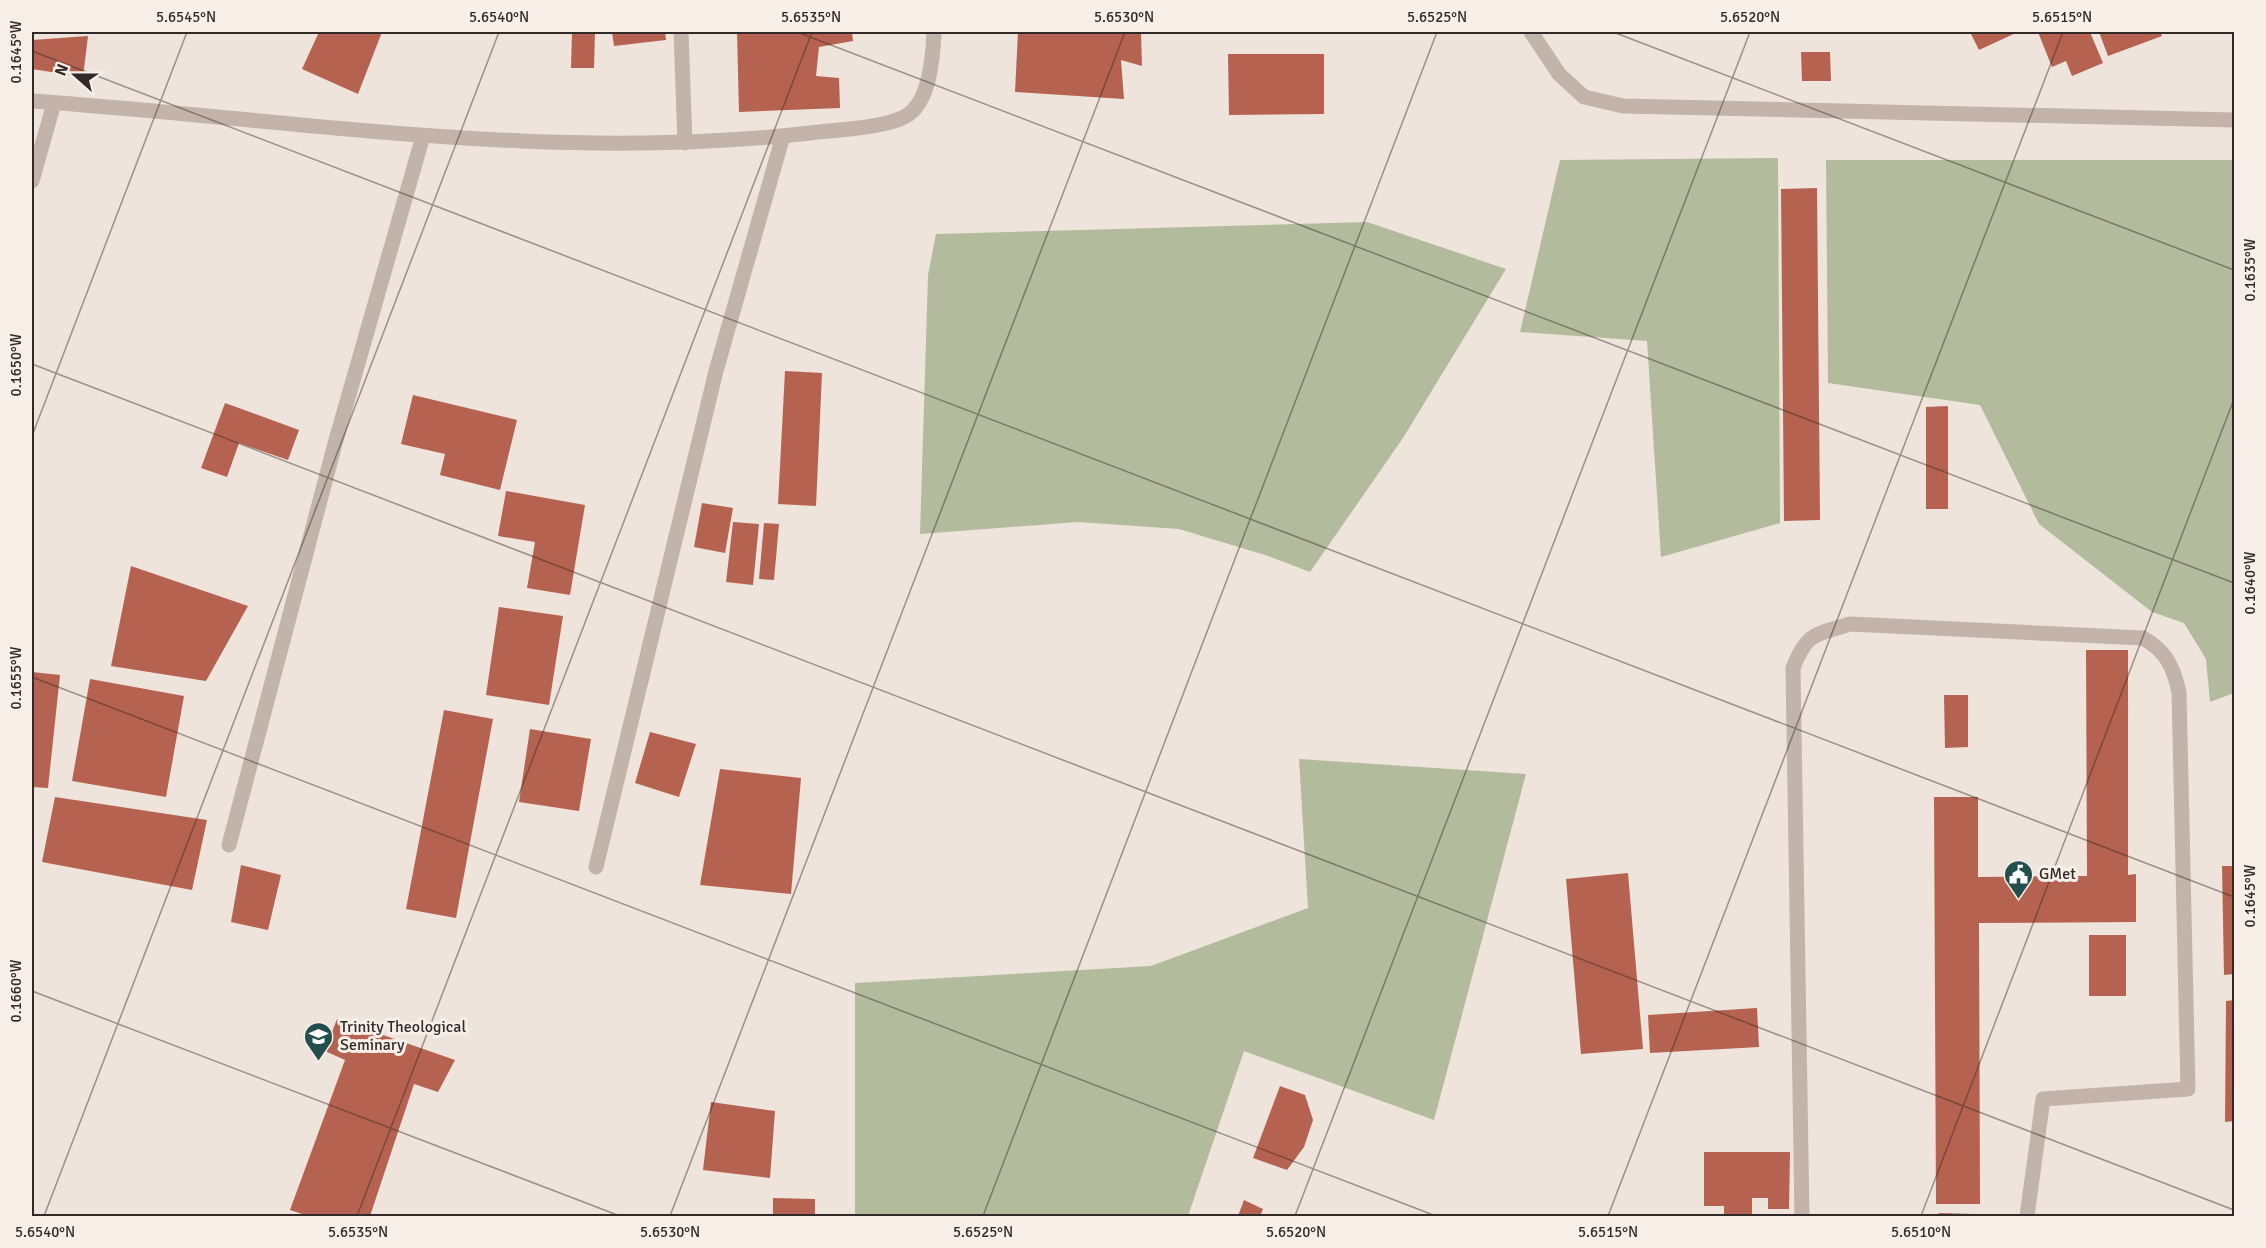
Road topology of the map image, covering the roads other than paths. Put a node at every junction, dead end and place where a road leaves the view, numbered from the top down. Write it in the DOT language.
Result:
graph roads {
  1 [pos="681,32"];
  2 [pos="934,32"];
  3 [pos="1531,32"];
  4 [pos="32,101"];
  5 [pos="54,103"];
  6 [pos="2235,120"];
  7 [pos="423,136"];
  8 [pos="783,136"];
  9 [pos="686,143"];
  10 [pos="32,181"];
  11 [pos="228,845"];
  12 [pos="596,867"];
  13 [pos="1802,1216"];
  14 [pos="2027,1216"];
  1 -- 9 [label="street"];
  2 -- 8 [label="street"];
  3 -- 6 [label="street"];
  4 -- 5 [label="street"];
  5 -- 7 [label="street"];
  5 -- 10 [label="street"];
  7 -- 9 [label="street"];
  7 -- 11 [label="street"];
  8 -- 9 [label="street"];
  8 -- 12 [label="street"];
  13 -- 14 [label="street"];
}
